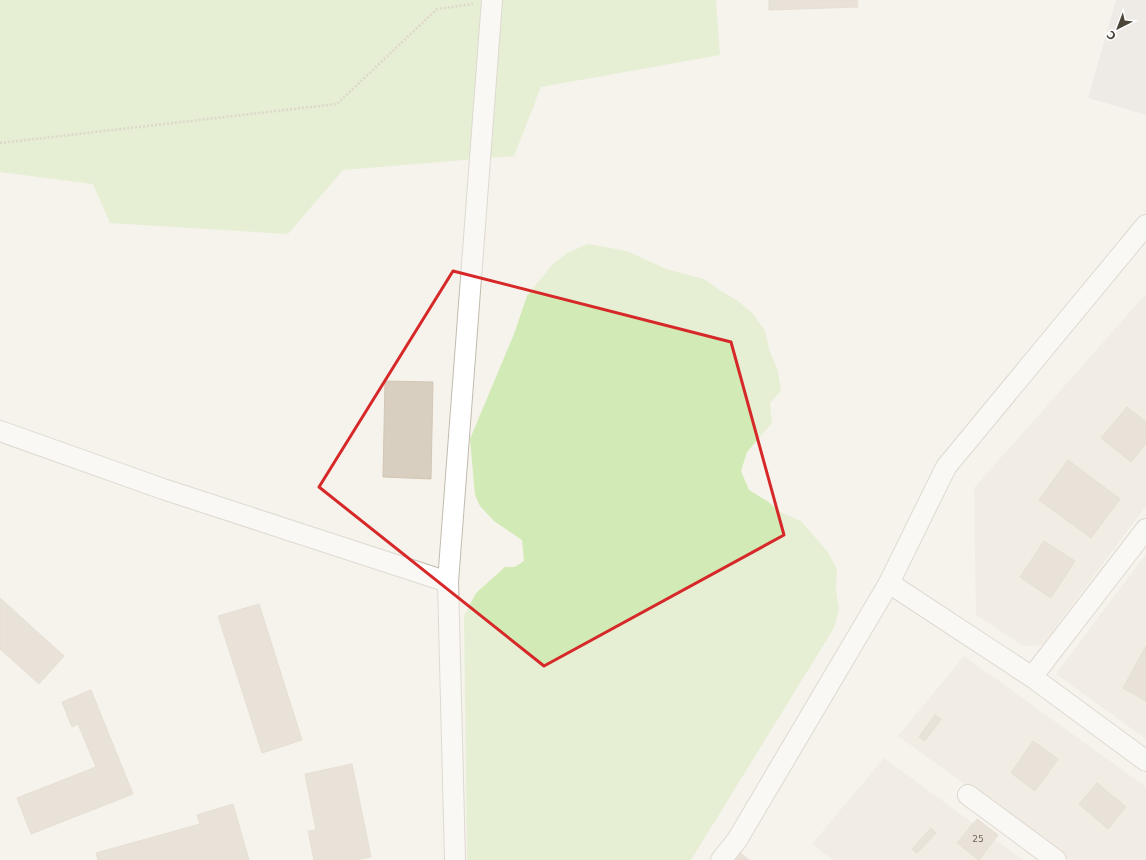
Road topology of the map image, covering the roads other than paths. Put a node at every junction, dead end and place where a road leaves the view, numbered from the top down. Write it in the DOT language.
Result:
graph roads {
  1 [pos="495,0"];
  2 [pos="1146,225"];
  3 [pos="0,431"];
  4 [pos="1146,529"];
  5 [pos="448,582"];
  6 [pos="889,582"];
  7 [pos="1032,677"];
  8 [pos="1146,761"];
  9 [pos="968,795"];
  10 [pos="455,860"];
  11 [pos="721,860"];
  12 [pos="1056,860"];
  1 -- 5 [label="lane"];
  2 -- 6 [label="lane"];
  3 -- 5 [label="lane"];
  4 -- 7 [label="lane"];
  5 -- 10 [label="lane"];
  6 -- 7 [label="lane"];
  6 -- 11 [label="lane"];
  7 -- 8 [label="lane"];
  9 -- 12 [label="lane"];
}
